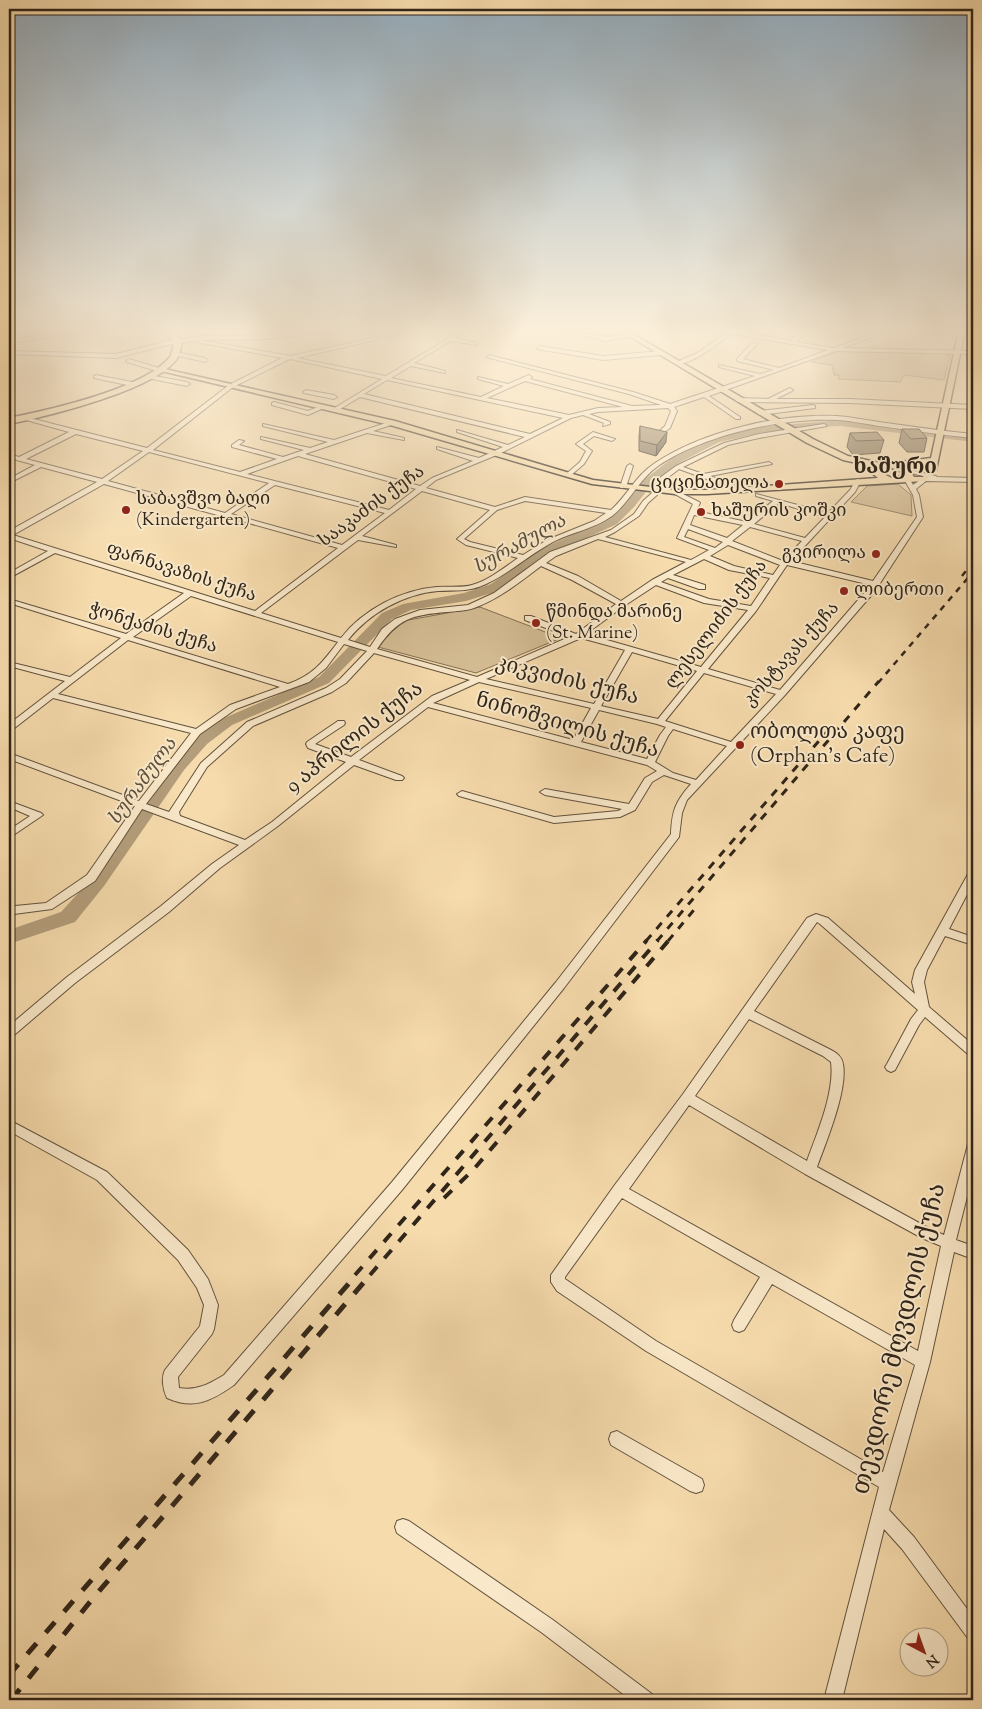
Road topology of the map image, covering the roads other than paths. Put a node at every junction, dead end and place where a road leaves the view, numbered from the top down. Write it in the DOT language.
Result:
graph roads {
  1 [pos="52,410"];
  2 [pos="201,410"];
  3 [pos="296,410"];
  4 [pos="316,410"];
  5 [pos="344,410"];
  6 [pos="421,410"];
  7 [pos="536,410"];
  8 [pos="607,410"];
  9 [pos="673,410"];
  10 [pos="726,410"];
  11 [pos="755,410"];
  12 [pos="790,410"];
  13 [pos="946,410"];
  14 [pos="760,413"];
  15 [pos="583,414"];
  16 [pos="569,417"];
  17 [pos="22,418"];
  18 [pos="738,418"];
  19 [pos="9,421"];
  20 [pos="392,423"];
  21 [pos="778,423"];
  22 [pos="266,425"];
  23 [pos="605,425"];
  24 [pos="824,426"];
  25 [pos="368,431"];
  26 [pos="459,431"];
  27 [pos="792,431"];
  28 [pos="74,432"];
  29 [pos="940,435"];
  30 [pos="530,436"];
  31 [pos="657,436"];
  32 [pos="973,436"];
  33 [pos="263,438"];
  34 [pos="402,439"];
  35 [pos="612,439"];
  36 [pos="242,440"];
  37 [pos="334,442"];
  38 [pos="508,447"];
  39 [pos="439,448"];
  40 [pos="149,450"];
  41 [pos="310,450"];
  42 [pos="497,452"];
  43 [pos="833,452"];
  44 [pos="297,454"];
  45 [pos="9,456"];
  46 [pos="20,459"];
  47 [pos="282,459"];
  48 [pos="841,459"];
  49 [pos="478,460"];
  50 [pos="932,460"];
  51 [pos="770,464"];
  52 [pos="40,465"];
  53 [pos="630,466"];
  54 [pos="678,467"];
  55 [pos="850,468"];
  56 [pos="900,468"];
  57 [pos="877,471"];
  58 [pos="242,473"];
  59 [pos="568,475"];
  60 [pos="702,476"];
  61 [pos="927,477"];
  62 [pos="857,478"];
  63 [pos="907,479"];
  64 [pos="890,480"];
  65 [pos="973,480"];
  66 [pos="9,481"];
  67 [pos="102,482"];
  68 [pos="274,483"];
  69 [pos="629,487"];
  70 [pos="420,488"];
  71 [pos="913,488"];
  72 [pos="655,490"];
  73 [pos="742,490"];
  74 [pos="674,492"];
  75 [pos="758,495"];
  76 [pos="777,501"];
  77 [pos="495,508"];
  78 [pos="389,512"];
  79 [pos="612,512"];
  80 [pos="694,513"];
  81 [pos="224,516"];
  82 [pos="830,516"];
  83 [pos="746,524"];
  84 [pos="686,526"];
  85 [pos="9,535"];
  86 [pos="356,537"];
  87 [pos="598,537"];
  88 [pos="806,540"];
  89 [pos="727,542"];
  90 [pos="394,546"];
  91 [pos="343,547"];
  92 [pos="54,550"];
  93 [pos="715,550"];
  94 [pos="704,556"];
  95 [pos="522,558"];
  96 [pos="692,562"];
  97 [pos="541,563"];
  98 [pos="785,563"];
  99 [pos="666,575"];
  100 [pos="9,576"];
  101 [pos="774,576"];
  102 [pos="654,582"];
  103 [pos="875,584"];
  104 [pos="702,587"];
  105 [pos="190,593"];
  106 [pos="9,601"];
  107 [pos="621,604"];
  108 [pos="753,609"];
  109 [pos="255,614"];
  110 [pos="528,618"];
  111 [pos="578,636"];
  112 [pos="126,638"];
  113 [pos="342,641"];
  114 [pos="369,649"];
  115 [pos="630,650"];
  116 [pos="9,664"];
  117 [pos="704,671"];
  118 [pos="479,678"];
  119 [pos="70,680"];
  120 [pos="289,687"];
  121 [pos="782,693"];
  122 [pos="52,694"];
  123 [pos="426,704"];
  124 [pos="597,706"];
  125 [pos="660,722"];
  126 [pos="341,723"];
  127 [pos="672,725"];
  128 [pos="9,728"];
  129 [pos="197,732"];
  130 [pos="575,744"];
  131 [pos="732,745"];
  132 [pos="9,756"];
  133 [pos="354,760"];
  134 [pos="650,763"];
  135 [pos="662,772"];
  136 [pos="400,778"];
  137 [pos="697,783"];
  138 [pos="546,792"];
  139 [pos="462,794"];
  140 [pos="9,804"];
  141 [pos="141,804"];
  142 [pos="632,808"];
  143 [pos="172,815"];
  144 [pos="9,834"];
  145 [pos="246,844"];
  146 [pos="972,878"];
  147 [pos="9,908"];
  148 [pos="943,931"];
  149 [pos="973,941"];
  150 [pos="924,1010"];
  151 [pos="747,1013"];
  152 [pos="9,1033"];
  153 [pos="973,1052"];
  154 [pos="891,1067"];
  155 [pos="687,1098"];
  156 [pos="9,1124"];
  157 [pos="973,1148"];
  158 [pos="810,1170"];
  159 [pos="619,1190"];
  160 [pos="949,1242"];
  161 [pos="973,1253"];
  162 [pos="769,1275"];
  163 [pos="739,1325"];
  164 [pos="923,1362"];
  165 [pos="617,1440"];
  166 [pos="887,1483"];
  167 [pos="696,1484"];
  168 [pos="880,1512"];
  169 [pos="403,1528"];
  170 [pos="973,1631"];
  171 [pos="646,1700"];
  172 [pos="833,1700"];
  1 -- 17 [label="highway"];
  2 -- 40 [label="street"];
  3 -- 4 [label="street"];
  5 -- 20 [label="main road"];
  6 -- 30 [label="street"];
  7 -- 16 [label="street"];
  8 -- 15 [label="street, სააკაძის ქუჩა"];
  9 -- 31 [label="street"];
  10 -- 18 [label="street"];
  11 -- 14 [label="main road"];
  12 -- 14 [label="street"];
  13 -- 29 [label="main road"];
  14 -- 21 [label="main road"];
  15 -- 16 [label="street, სააკაძის ქუჩა"];
  15 -- 23 [label="street"];
  16 -- 30 [label="street, სააკაძის ქუჩა"];
  17 -- 19 [label="highway"];
  17 -- 28 [label="street"];
  20 -- 25 [label="street"];
  20 -- 42 [label="main road"];
  21 -- 27 [label="main road"];
  21 -- 29 [label="street"];
  21 -- 69 [label="street"];
  22 -- 37 [label="street"];
  24 -- 27 [label="street"];
  25 -- 34 [label="street"];
  25 -- 37 [label="street"];
  26 -- 38 [label="street"];
  27 -- 43 [label="main road"];
  27 -- 54 [label="street"];
  28 -- 40 [label="street"];
  28 -- 46 [label="street"];
  29 -- 32 [label="street"];
  29 -- 50 [label="main road"];
  30 -- 38 [label="street, სააკაძის ქუჩა"];
  33 -- 41 [label="street"];
  35 -- 59 [label="street"];
  36 -- 47 [label="street"];
  37 -- 41 [label="street"];
  38 -- 42 [label="street, სააკაძის ქუჩა"];
  39 -- 49 [label="street"];
  40 -- 58 [label="street"];
  40 -- 67 [label="street"];
  41 -- 44 [label="street"];
  42 -- 49 [label="street, სააკაძის ქუჩა"];
  42 -- 59 [label="main road"];
  43 -- 48 [label="main road"];
  43 -- 57 [label="main road"];
  44 -- 47 [label="street"];
  44 -- 70 [label="street"];
  45 -- 46 [label="street"];
  46 -- 52 [label="street"];
  47 -- 58 [label="street"];
  48 -- 55 [label="main road"];
  48 -- 57 [label="main road"];
  49 -- 70 [label="street, სააკაძის ქუჩა"];
  50 -- 56 [label="main road"];
  50 -- 61 [label="main road"];
  51 -- 60 [label="street"];
  52 -- 66 [label="street"];
  52 -- 67 [label="street"];
  53 -- 69 [label="street"];
  54 -- 60 [label="street"];
  54 -- 72 [label="street"];
  56 -- 57 [label="main road"];
  56 -- 61 [label="street"];
  56 -- 63 [label="main road"];
  57 -- 62 [label="main road"];
  57 -- 64 [label="main road"];
  58 -- 68 [label="street"];
  59 -- 69 [label="main road"];
  60 -- 73 [label="street"];
  61 -- 63 [label="main road"];
  61 -- 65 [label="street"];
  61 -- 71 [label="street"];
  62 -- 64 [label="main road"];
  62 -- 73 [label="main road"];
  62 -- 82 [label="street, ლესელიძის ქუჩა"];
  63 -- 64 [label="main road"];
  63 -- 71 [label="street, კოსტავას ქუჩა"];
  67 -- 81 [label="street"];
  67 -- 85 [label="street"];
  68 -- 78 [label="street"];
  68 -- 81 [label="street"];
  69 -- 72 [label="main road"];
  69 -- 79 [label="street"];
  70 -- 77 [label="street"];
  70 -- 78 [label="street, სააკაძის ქუჩა"];
  71 -- 103 [label="street, კოსტავას ქუჩა"];
  72 -- 74 [label="main road"];
  72 -- 87 [label="street"];
  73 -- 74 [label="main road"];
  74 -- 80 [label="street"];
  75 -- 76 [label="street"];
  76 -- 82 [label="street"];
  76 -- 83 [label="street, 9 აპრილის ქუჩა"];
  77 -- 79 [label="street"];
  77 -- 95 [label="street"];
  78 -- 86 [label="street, სააკაძის ქუჩა"];
  79 -- 95 [label="street"];
  80 -- 83 [label="street"];
  80 -- 84 [label="street"];
  81 -- 91 [label="street"];
  82 -- 88 [label="street, ლესელიძის ქუჩა"];
  83 -- 88 [label="street"];
  83 -- 89 [label="street, 9 აპრილის ქუჩა"];
  84 -- 89 [label="street"];
  84 -- 93 [label="street"];
  85 -- 92 [label="street, ფარნავაზის ქუჩა"];
  86 -- 90 [label="street"];
  86 -- 91 [label="street, სააკაძის ქუჩა"];
  87 -- 96 [label="street"];
  87 -- 97 [label="street"];
  88 -- 98 [label="street, ლესელიძის ქუჩა"];
  89 -- 93 [label="street, 9 აპრილის ქუჩა"];
  89 -- 98 [label="street"];
  91 -- 109 [label="street, სააკაძის ქუჩა"];
  92 -- 100 [label="street"];
  92 -- 105 [label="street, ფარნავაზის ქუჩა"];
  93 -- 94 [label="street, 9 აპრილის ქუჩა"];
  94 -- 96 [label="street, 9 აპრილის ქუჩა"];
  94 -- 101 [label="street"];
  95 -- 113 [label="street"];
  96 -- 99 [label="street, 9 აპრილის ქუჩა"];
  97 -- 107 [label="street"];
  97 -- 114 [label="street"];
  98 -- 101 [label="street, ლესელიძის ქუჩა"];
  98 -- 103 [label="street"];
  99 -- 102 [label="street, 9 აპრილის ქუჩა"];
  99 -- 104 [label="street"];
  101 -- 108 [label="street, ლესელიძის ქუჩა"];
  102 -- 107 [label="street, 9 აპრილის ქუჩა"];
  102 -- 108 [label="street"];
  103 -- 121 [label="street, კოსტავას ქუჩა"];
  105 -- 109 [label="street, ფარნავაზის ქუჩა"];
  105 -- 112 [label="street"];
  106 -- 112 [label="street, ჭონქაძის ქუჩა"];
  107 -- 111 [label="street, 9 აპრილის ქუჩა"];
  108 -- 117 [label="street, ლესელიძის ქუჩა"];
  109 -- 113 [label="street, ფარნავაზის ქუჩა"];
  110 -- 111 [label="street"];
  111 -- 115 [label="street"];
  111 -- 118 [label="street, 9 აპრილის ქუჩა"];
  112 -- 119 [label="street"];
  112 -- 120 [label="street, ჭონქაძის ქუჩა"];
  113 -- 114 [label="street, ფარნავაზის ქუჩა"];
  113 -- 120 [label="street"];
  114 -- 118 [label="street"];
  114 -- 143 [label="street"];
  115 -- 117 [label="street"];
  115 -- 124 [label="street"];
  116 -- 119 [label="street"];
  117 -- 121 [label="street"];
  117 -- 125 [label="street, ლესელიძის ქუჩა"];
  118 -- 123 [label="street, 9 აპრილის ქუჩა"];
  118 -- 124 [label="street, კიკვიძის ქუჩა"];
  119 -- 122 [label="street"];
  120 -- 129 [label="street"];
  121 -- 131 [label="street, კოსტავას ქუჩა"];
  122 -- 128 [label="street"];
  122 -- 129 [label="street"];
  123 -- 130 [label="street, ნინოშვილის ქუჩა"];
  123 -- 133 [label="street, 9 აპრილის ქუჩა"];
  124 -- 125 [label="street, კიკვიძის ქუჩა"];
  124 -- 130 [label="street"];
  125 -- 127 [label="street, კიკვიძის ქუჩა"];
  126 -- 133 [label="street"];
  127 -- 131 [label="street, კიკვიძის ქუჩა"];
  127 -- 134 [label="street"];
  129 -- 141 [label="street"];
  130 -- 134 [label="street, ნინოშვილის ქუჩა"];
  131 -- 137 [label="street, კოსტავას ქუჩა"];
  132 -- 141 [label="street"];
  133 -- 136 [label="street"];
  133 -- 145 [label="street, 9 აპრილის ქუჩა"];
  134 -- 135 [label="street, ნინოშვილის ქუჩა"];
  135 -- 137 [label="street, ნინოშვილის ქუჩა"];
  135 -- 142 [label="street"];
  137 -- 156 [label="street, კოსტავას ქუჩა"];
  138 -- 142 [label="street"];
  139 -- 142 [label="street"];
  140 -- 144 [label="street"];
  141 -- 143 [label="street"];
  141 -- 147 [label="street"];
  143 -- 145 [label="street"];
  145 -- 152 [label="street, 9 აპრილის ქუჩა"];
  146 -- 148 [label="street"];
  148 -- 149 [label="street"];
  148 -- 150 [label="street"];
  150 -- 151 [label="street"];
  150 -- 153 [label="street"];
  150 -- 154 [label="street"];
  151 -- 155 [label="street"];
  151 -- 158 [label="street"];
  155 -- 158 [label="street"];
  155 -- 159 [label="street"];
  157 -- 160 [label="street, თევდორე მღვდლის ქუჩა"];
  158 -- 160 [label="street"];
  159 -- 162 [label="street"];
  159 -- 166 [label="street"];
  160 -- 161 [label="street"];
  160 -- 164 [label="street, თევდორე მღვდლის ქუჩა"];
  162 -- 163 [label="street"];
  162 -- 164 [label="street"];
  164 -- 166 [label="street, თევდორე მღვდლის ქუჩა"];
  165 -- 167 [label="street"];
  166 -- 168 [label="street, თევდორე მღვდლის ქუჩა"];
  168 -- 170 [label="street, თევდორე მღვდლის ქუჩა"];
  168 -- 172 [label="street"];
  169 -- 171 [label="street"];
}
